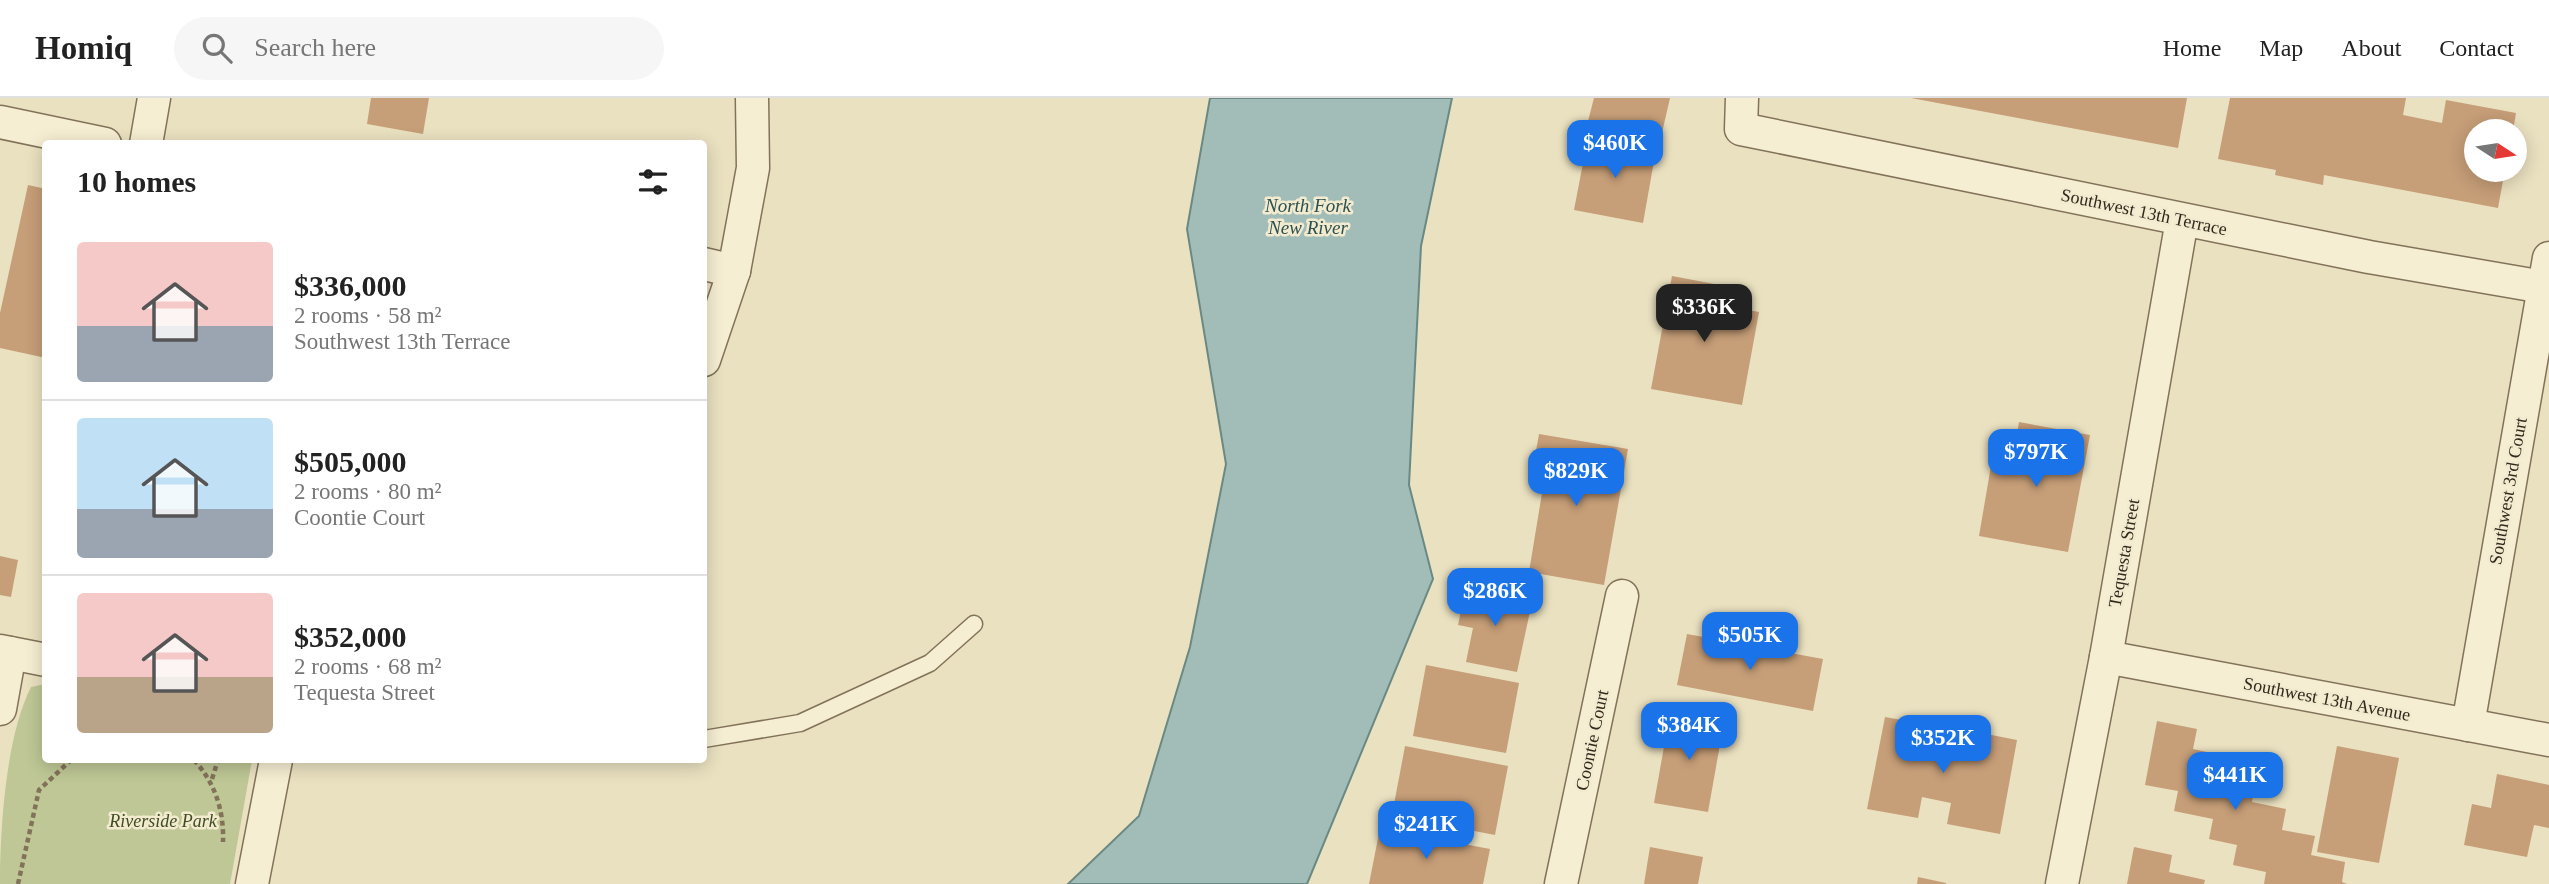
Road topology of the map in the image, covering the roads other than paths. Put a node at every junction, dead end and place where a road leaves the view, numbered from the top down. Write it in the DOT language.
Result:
graph roads {
  1 [pos="155,98"];
  2 [pos="752,98"];
  3 [pos="1742,98"];
  4 [pos="0,122"];
  5 [pos="86,140"];
  6 [pos="146,140"];
  7 [pos="2182,220"];
  8 [pos="707,265"];
  9 [pos="734,271"];
  10 [pos="2547,277"];
  11 [pos="707,351"];
  12 [pos="1622,596"];
  13 [pos="974,624"];
  14 [pos="5,652"];
  15 [pos="2106,657"];
  16 [pos="42,659"];
  17 [pos="0,709"];
  18 [pos="2468,725"];
  19 [pos="707,738"];
  20 [pos="2549,740"];
  21 [pos="275,763"];
  22 [pos="252,884"];
  23 [pos="1561,884"];
  24 [pos="2062,884"];
  1 -- 6 [label="street"];
  2 -- 9 [label="street"];
  3 -- 7 [label="street, Southwest 13th Terrace"];
  4 -- 5 [label="street"];
  7 -- 10 [label="street, Southwest 13th Terrace"];
  7 -- 15 [label="street, Tequesta Street"];
  8 -- 9 [label="street"];
  9 -- 11 [label="street"];
  10 -- 18 [label="street, Southwest 3rd Court"];
  12 -- 23 [label="street, Coontie Court"];
  13 -- 19 [label="lane"];
  14 -- 16 [label="street"];
  14 -- 17 [label="street"];
  15 -- 18 [label="street, Southwest 13th Avenue"];
  15 -- 24 [label="street, Tequesta Street"];
  18 -- 20 [label="street, Southwest 13th Avenue"];
  21 -- 22 [label="street"];
}
